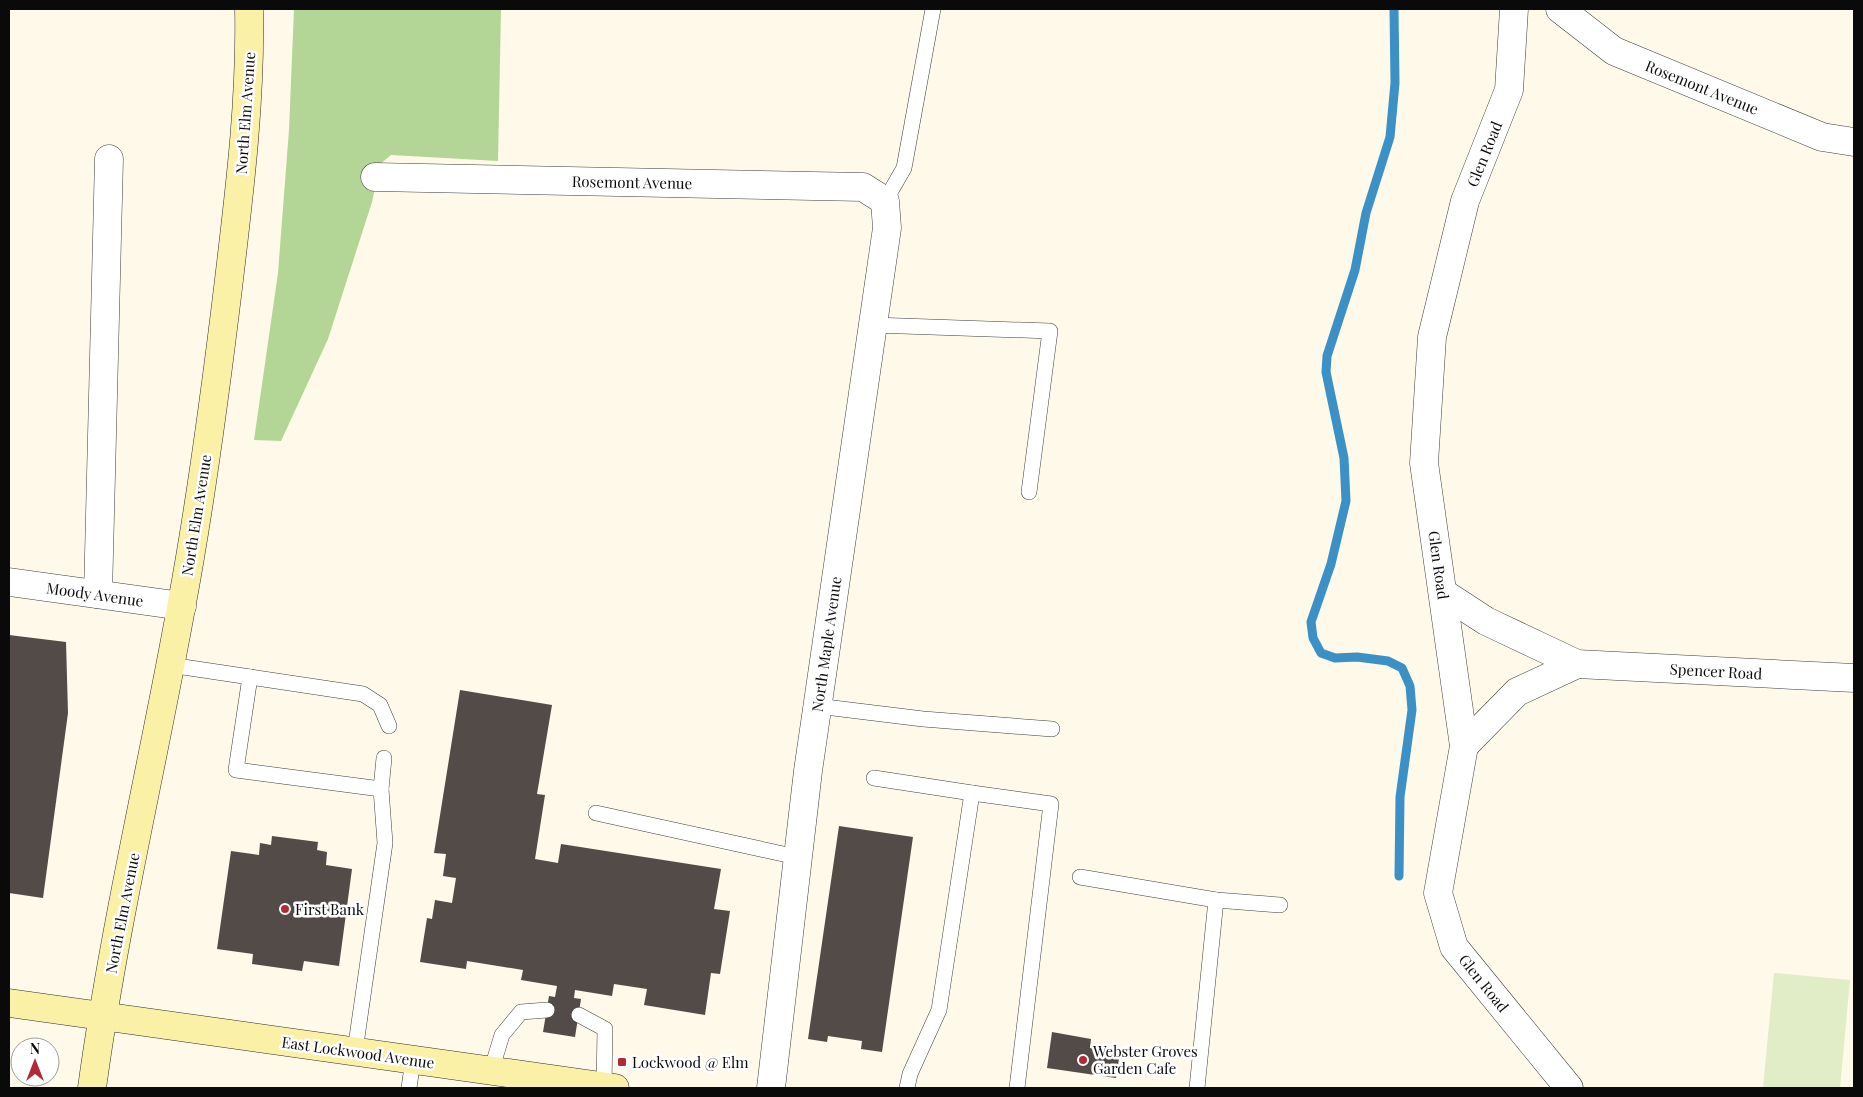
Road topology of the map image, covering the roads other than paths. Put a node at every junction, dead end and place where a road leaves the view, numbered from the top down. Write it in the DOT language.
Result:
graph roads {
  1 [pos="249,9"];
  2 [pos="933,9"];
  3 [pos="1514,9"];
  4 [pos="1560,9"];
  5 [pos="1854,142"];
  6 [pos="109,158"];
  7 [pos="375,177"];
  8 [pos="885,201"];
  9 [pos="873,325"];
  10 [pos="1029,492"];
  11 [pos="9,582"];
  12 [pos="1443,593"];
  13 [pos="98,594"];
  14 [pos="182,606"];
  15 [pos="1578,664"];
  16 [pos="170,665"];
  17 [pos="250,677"];
  18 [pos="1854,678"];
  19 [pos="817,706"];
  20 [pos="388,726"];
  21 [pos="1052,729"];
  22 [pos="1464,746"];
  23 [pos="384,758"];
  24 [pos="874,778"];
  25 [pos="381,789"];
  26 [pos="972,793"];
  27 [pos="596,813"];
  28 [pos="797,856"];
  29 [pos="1080,877"];
  30 [pos="1216,900"];
  31 [pos="1280,904"];
  32 [pos="9,1003"];
  33 [pos="546,1010"];
  34 [pos="579,1015"];
  35 [pos="102,1016"];
  36 [pos="355,1052"];
  37 [pos="413,1060"];
  38 [pos="491,1070"];
  39 [pos="92,1088"];
  40 [pos="409,1088"];
  41 [pos="609,1088"];
  42 [pos="771,1088"];
  43 [pos="907,1088"];
  44 [pos="1017,1088"];
  45 [pos="1197,1088"];
  46 [pos="1570,1088"];
  1 -- 14 [label="main road, North Elm Avenue"];
  2 -- 8 [label="lane"];
  3 -- 12 [label="street, Glen Road"];
  4 -- 5 [label="street, Rosemont Avenue"];
  6 -- 13 [label="street"];
  7 -- 8 [label="street, Rosemont Avenue"];
  8 -- 9 [label="street, North Maple Avenue"];
  9 -- 10 [label="lane"];
  9 -- 19 [label="street, North Maple Avenue"];
  11 -- 13 [label="street, Moody Avenue"];
  12 -- 15 [label="street, Spencer Road"];
  12 -- 22 [label="street, Glen Road"];
  13 -- 14 [label="street, Moody Avenue"];
  14 -- 16 [label="main road, North Elm Avenue"];
  15 -- 18 [label="street, Spencer Road"];
  15 -- 22 [label="street, Spencer Road"];
  16 -- 17 [label="lane"];
  16 -- 35 [label="main road, North Elm Avenue"];
  17 -- 20 [label="lane"];
  17 -- 25 [label="lane"];
  19 -- 21 [label="lane"];
  19 -- 28 [label="street, North Maple Avenue"];
  22 -- 46 [label="street, Glen Road"];
  23 -- 25 [label="lane"];
  24 -- 26 [label="lane"];
  25 -- 36 [label="lane"];
  26 -- 43 [label="lane"];
  26 -- 44 [label="lane"];
  27 -- 28 [label="lane"];
  28 -- 42 [label="street, North Maple Avenue"];
  29 -- 30 [label="lane"];
  30 -- 31 [label="lane"];
  30 -- 45 [label="lane"];
  32 -- 35 [label="main road, East Lockwood Avenue"];
  33 -- 38 [label="lane"];
  34 -- 41 [label="lane"];
  35 -- 36 [label="main road, East Lockwood Avenue"];
  35 -- 39 [label="main road, North Elm Avenue"];
  36 -- 37 [label="main road, East Lockwood Avenue"];
  37 -- 38 [label="main road, East Lockwood Avenue"];
  37 -- 40 [label="lane"];
  38 -- 41 [label="main road, East Lockwood Avenue"];
}
